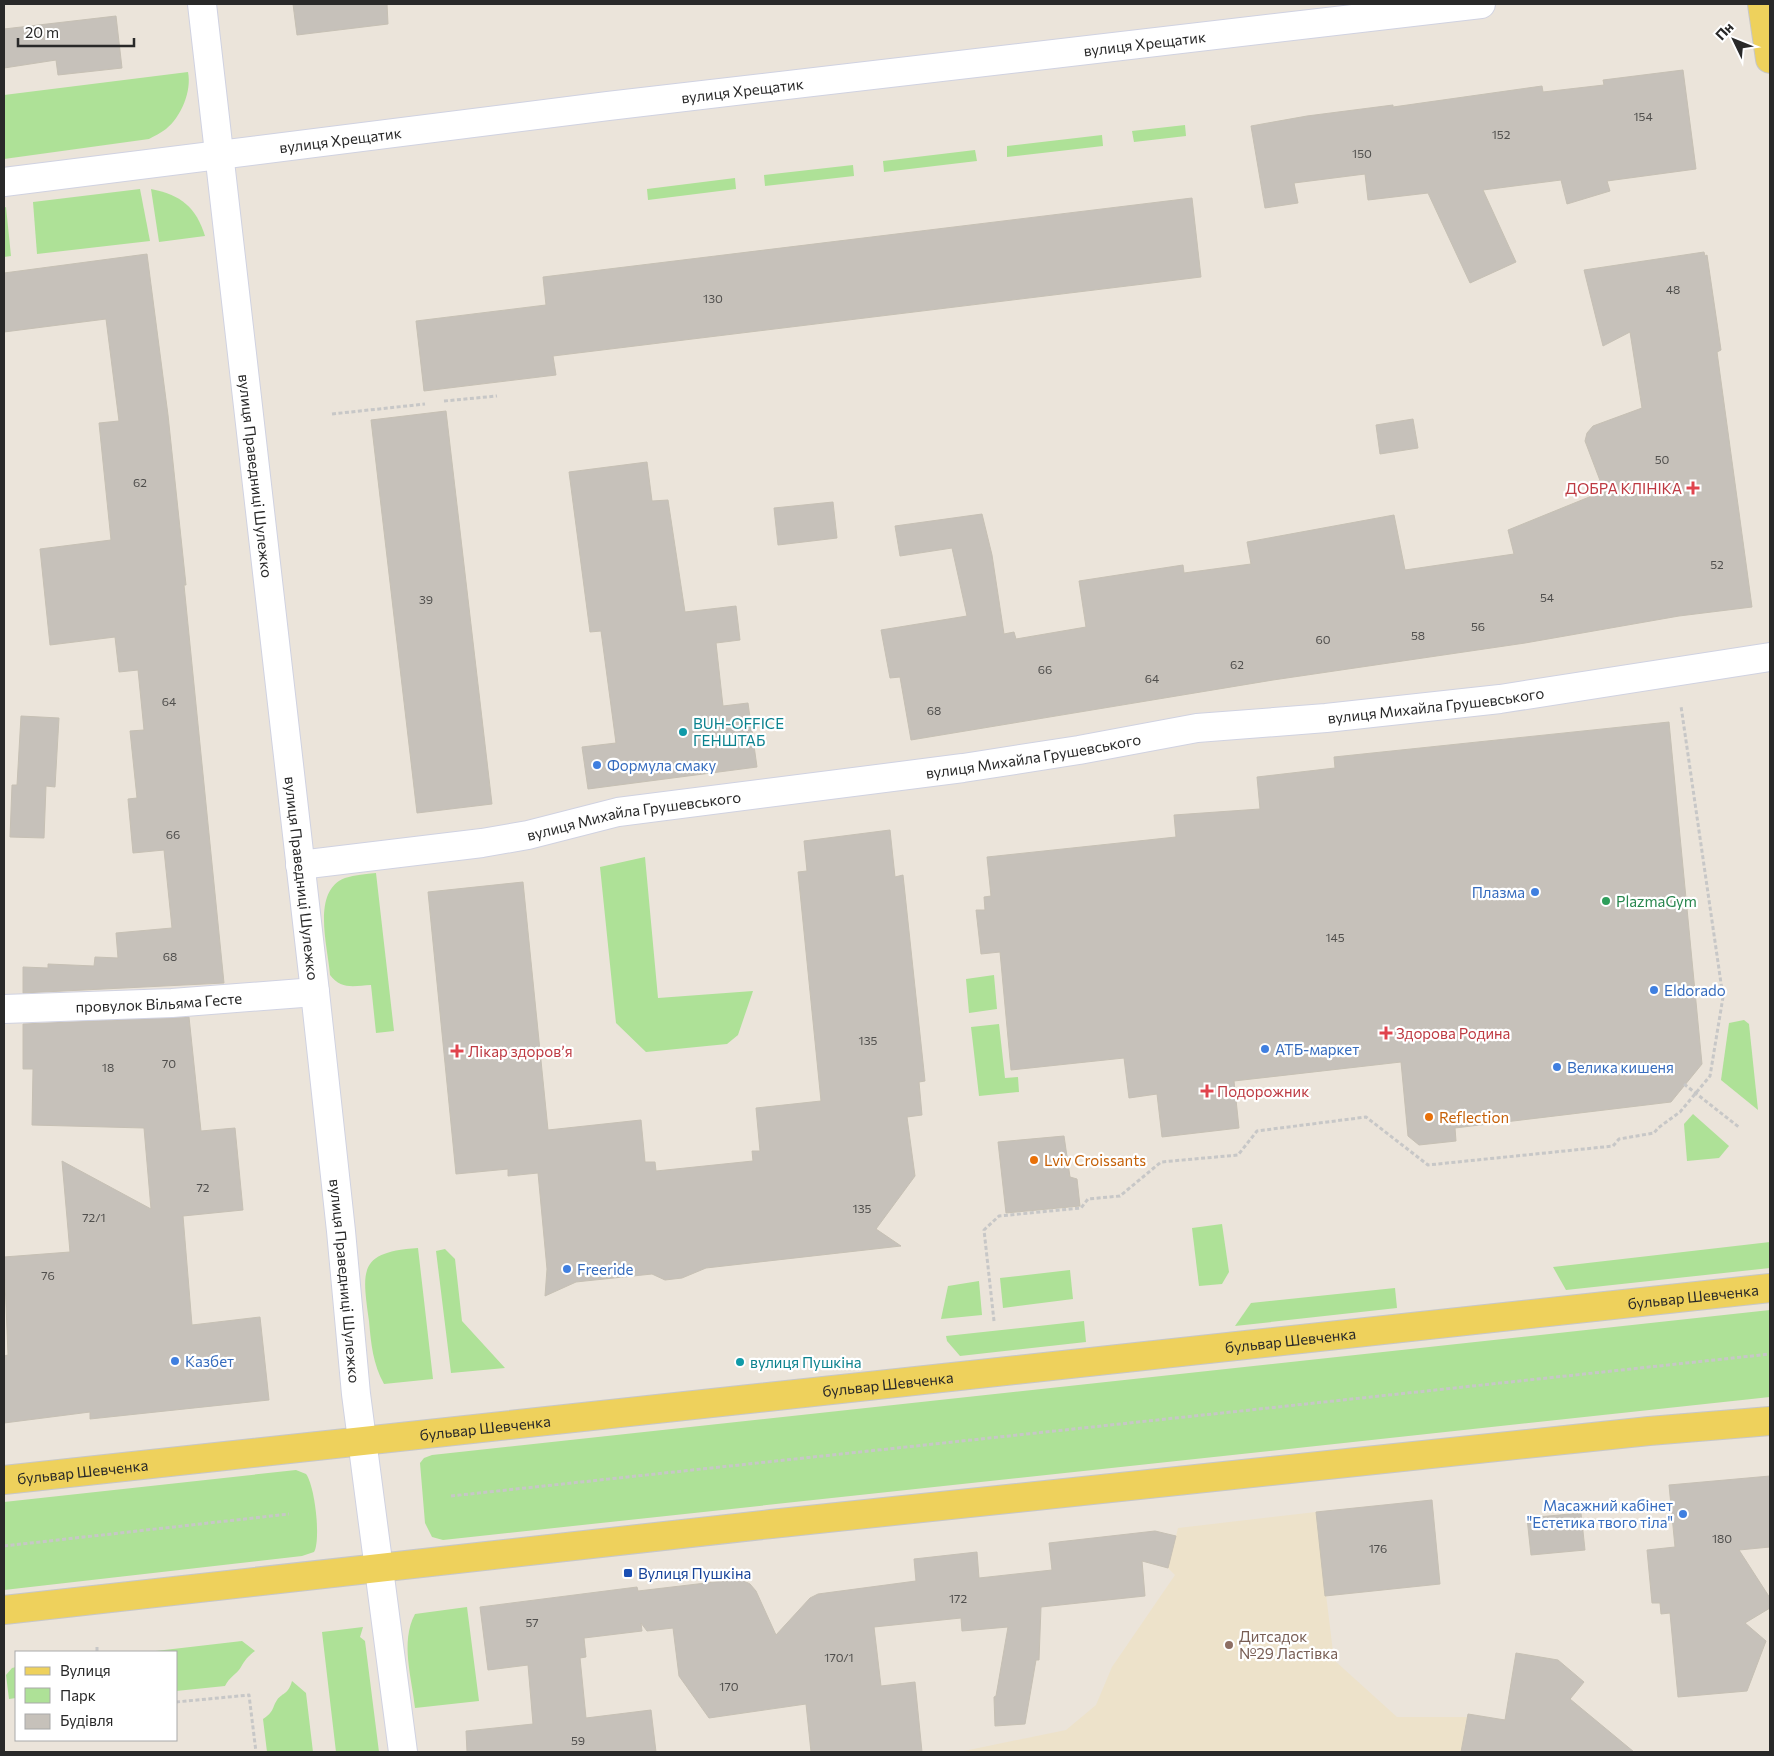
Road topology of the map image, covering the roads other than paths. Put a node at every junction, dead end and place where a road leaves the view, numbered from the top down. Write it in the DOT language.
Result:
graph roads {
  1 [pos="202,4"];
  2 [pos="1481,4"];
  3 [pos="1762,4"];
  4 [pos="1770,59"];
  5 [pos="218,154"];
  6 [pos="4,182"];
  7 [pos="1770,657"];
  8 [pos="300,865"];
  9 [pos="315,992"];
  10 [pos="4,1009"];
  11 [pos="1770,1288"];
  12 [pos="1770,1420"];
  13 [pos="362,1442"];
  14 [pos="4,1480"];
  15 [pos="379,1568"];
  16 [pos="4,1610"];
  17 [pos="402,1752"];
  1 -- 5 [label="street, вулиця Праведниці Шулежко"];
  2 -- 5 [label="street, вулиця Хрещатик"];
  3 -- 4 [label="main road"];
  5 -- 6 [label="street, вулиця Хрещатик"];
  5 -- 8 [label="street, вулиця Праведниці Шулежко"];
  7 -- 8 [label="street, вулиця Михайла Грушевського"];
  8 -- 9 [label="street, вулиця Праведниці Шулежко"];
  9 -- 10 [label="street, провулок Вільяма Гесте"];
  9 -- 13 [label="street, вулиця Праведниці Шулежко"];
  11 -- 13 [label="main road, бульвар Шевченка"];
  12 -- 15 [label="main road"];
  13 -- 14 [label="main road, бульвар Шевченка"];
  13 -- 15 [label="street, вулиця Праведниці Шулежко"];
  15 -- 16 [label="main road"];
  15 -- 17 [label="street, вулиця Праведниці Шулежко"];
}
